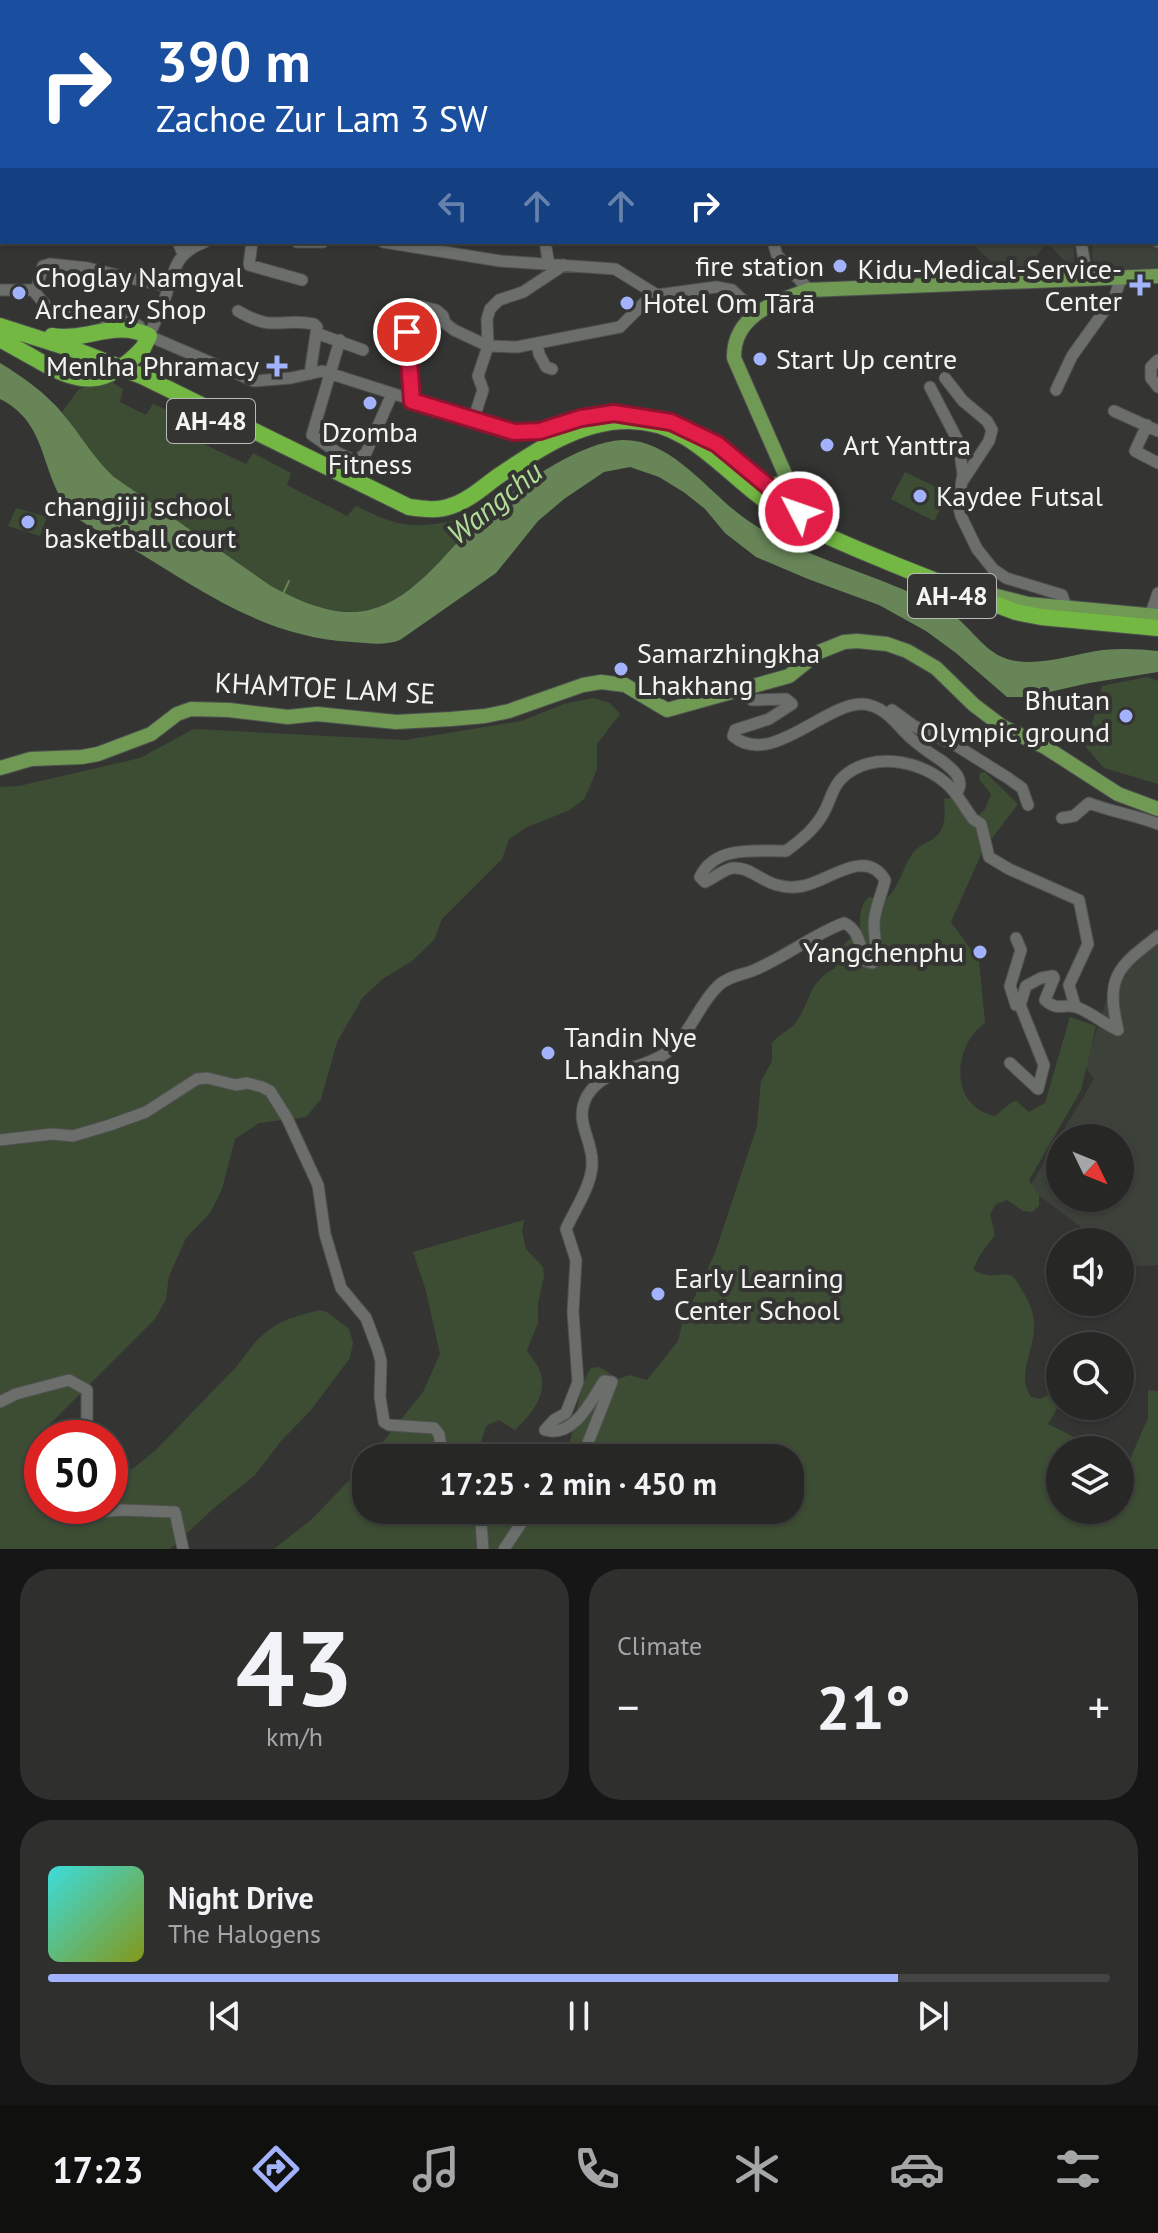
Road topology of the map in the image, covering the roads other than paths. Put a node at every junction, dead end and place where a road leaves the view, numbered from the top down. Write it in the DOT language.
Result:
graph roads {
  1 [pos="252,244"];
  2 [pos="395,244"];
  3 [pos="545,244"];
  4 [pos="774,244"];
  5 [pos="1081,244"];
  6 [pos="181,248"];
  7 [pos="549,265"];
  8 [pos="565,265"];
  9 [pos="1158,276"];
  10 [pos="1087,277"];
  11 [pos="1121,278"];
  12 [pos="302,280"];
  13 [pos="168,287"];
  14 [pos="0,290"];
  15 [pos="809,290"];
  16 [pos="36,291"];
  17 [pos="657,295"];
  18 [pos="238,311"];
  19 [pos="757,313"];
  20 [pos="4,332"];
  21 [pos="316,333"];
  22 [pos="143,339"];
  23 [pos="340,340"];
  24 [pos="537,343"];
  25 [pos="488,346"];
  26 [pos="363,350"];
  27 [pos="1158,360"];
  28 [pos="552,369"];
  29 [pos="330,373"];
  30 [pos="310,374"];
  31 [pos="945,378"];
  32 [pos="930,387"];
  33 [pos="1158,387"];
  34 [pos="1056,390"];
  35 [pos="392,394"];
  36 [pos="412,401"];
  37 [pos="1114,411"];
  38 [pos="473,421"];
  39 [pos="1152,428"];
  40 [pos="1158,463"];
  41 [pos="723,472"];
  42 [pos="962,483"];
  43 [pos="774,492"];
  44 [pos="1158,593"];
  45 [pos="1067,609"];
  46 [pos="1155,620"];
  47 [pos="1158,636"];
  48 [pos="740,688"];
  49 [pos="872,705"];
  50 [pos="0,768"];
  51 [pos="956,794"];
  52 [pos="1028,805"];
  53 [pos="1158,809"];
  54 [pos="1062,818"];
  55 [pos="1158,824"];
  56 [pos="1158,936"];
  57 [pos="1016,938"];
  58 [pos="1020,1005"];
  59 [pos="1075,1006"];
  60 [pos="1010,1063"];
  61 [pos="0,1140"];
  62 [pos="0,1402"];
  63 [pos="87,1420"];
  64 [pos="441,1444"];
  65 [pos="588,1444"];
  66 [pos="128,1510"];
  67 [pos="481,1524"];
  68 [pos="521,1524"];
  69 [pos="183,1549"];
  70 [pos="483,1549"];
  71 [pos="504,1549"];
  1 -- 12 [label="street"];
  2 -- 7 [label="street"];
  3 -- 7 [label="street"];
  4 -- 15 [label="street"];
  5 -- 10 [label="street"];
  6 -- 13 [label="street"];
  7 -- 8 [label="street"];
  8 -- 17 [label="street"];
  8 -- 25 [label="street"];
  9 -- 11 [label="main road"];
  10 -- 11 [label="main road"];
  10 -- 15 [label="main road"];
  11 -- 34 [label="street"];
  13 -- 16 [label="street"];
  13 -- 22 [label="street"];
  14 -- 16 [label="street"];
  15 -- 19 [label="main road"];
  16 -- 22 [label="street"];
  17 -- 19 [label="street"];
  17 -- 24 [label="street"];
  18 -- 21 [label="street"];
  19 -- 43 [label="main road"];
  20 -- 22 [label="highway"];
  20 -- 22 [label="highway, bridge"];
  20 -- 41 [label="highway, AH-48"];
  20 -- 41 [label="highway, AH-48"];
  21 -- 23 [label="street"];
  21 -- 30 [label="street"];
  22 -- 30 [label="street"];
  23 -- 26 [label="street"];
  23 -- 29 [label="street"];
  24 -- 25 [label="street"];
  24 -- 28 [label="street"];
  25 -- 36 [label="street"];
  25 -- 38 [label="street"];
  27 -- 33 [label="street"];
  29 -- 30 [label="street"];
  29 -- 35 [label="street"];
  29 -- 35 [label="street"];
  31 -- 42 [label="street"];
  32 -- 42 [label="street"];
  35 -- 36 [label="street"];
  36 -- 38 [label="street"];
  37 -- 39 [label="street"];
  38 -- 43 [label="street"];
  39 -- 40 [label="street"];
  41 -- 43 [label="highway, AH-48"];
  42 -- 45 [label="street"];
  43 -- 45 [label="main road"];
  43 -- 46 [label="highway, AH-48"];
  43 -- 47 [label="highway, AH-48"];
  44 -- 46 [label="street"];
  45 -- 46 [label="main road"];
  48 -- 49 [label="street"];
  48 -- 50 [label="main road, KHAMTOE LAM SE"];
  48 -- 53 [label="main road, KHAMTOE LAM SE"];
  49 -- 51 [label="street"];
  49 -- 52 [label="street"];
  51 -- 59 [label="street"];
  51 -- 65 [label="street"];
  54 -- 55 [label="street"];
  56 -- 59 [label="street"];
  57 -- 58 [label="street"];
  58 -- 59 [label="street"];
  58 -- 60 [label="street"];
  61 -- 64 [label="street"];
  62 -- 63 [label="street"];
  66 -- 69 [label="street"];
  67 -- 70 [label="street"];
  68 -- 71 [label="street"];
}
